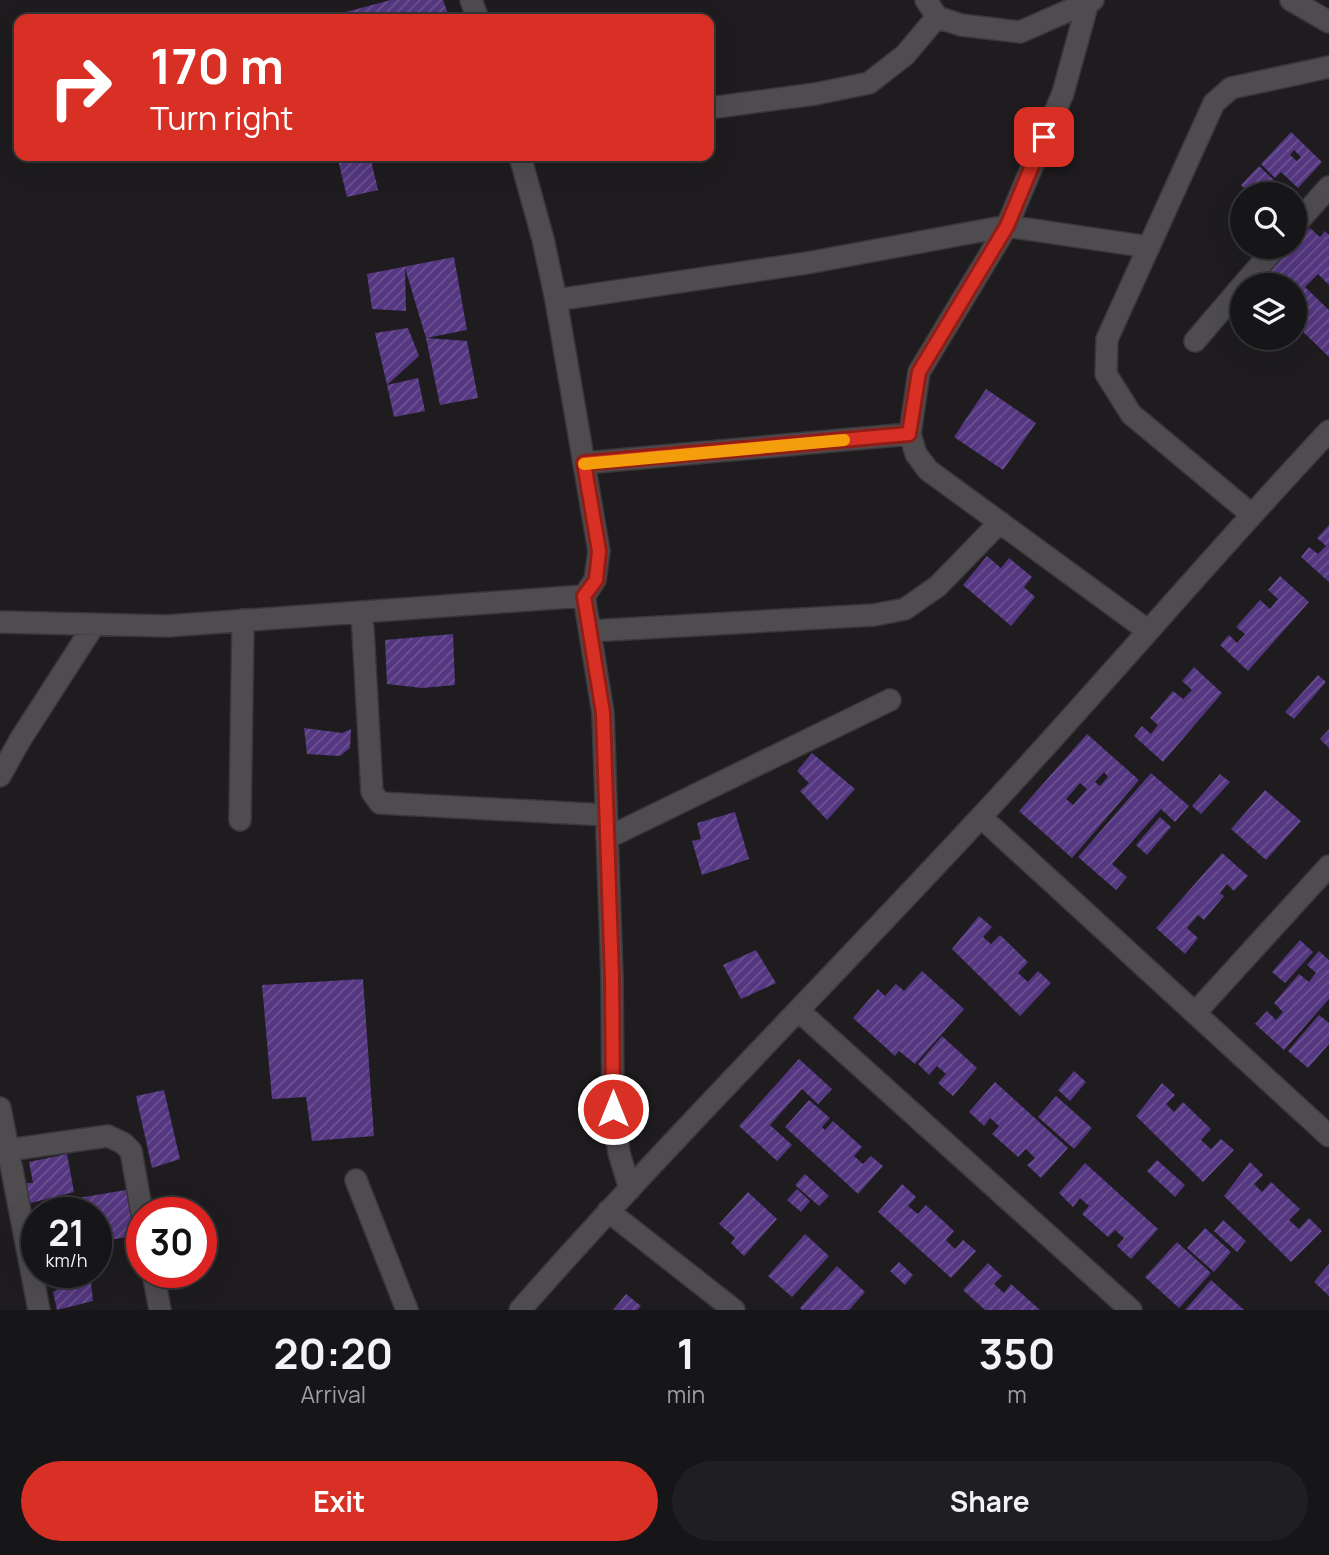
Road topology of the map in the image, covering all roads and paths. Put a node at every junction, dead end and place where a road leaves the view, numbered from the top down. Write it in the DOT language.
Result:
graph roads {
  1 [pos="1291,0"];
  2 [pos="1090,1"];
  3 [pos="931,8"];
  4 [pos="1329,22"];
  5 [pos="1329,67"];
  6 [pos="714,107"];
  7 [pos="521,161"];
  8 [pos="1329,187"];
  9 [pos="1307,212"];
  10 [pos="1007,226"];
  11 [pos="1149,247"];
  12 [pos="1266,259"];
  13 [pos="1254,273"];
  14 [pos="556,300"];
  15 [pos="1230,301"];
  16 [pos="1195,341"];
  17 [pos="1329,431"];
  18 [pos="909,434"];
  19 [pos="584,463"];
  20 [pos="1251,514"];
  21 [pos="1000,522"];
  22 [pos="584,596"];
  23 [pos="362,612"];
  24 [pos="243,620"];
  25 [pos="0,622"];
  26 [pos="94,625"];
  27 [pos="590,631"];
  28 [pos="1147,631"];
  29 [pos="890,700"];
  30 [pos="0,776"];
  31 [pos="606,816"];
  32 [pos="981,817"];
  33 [pos="240,820"];
  34 [pos="607,838"];
  35 [pos="1329,866"];
  36 [pos="799,1011"];
  37 [pos="1195,1013"];
  38 [pos="0,1108"];
  39 [pos="1329,1136"];
  40 [pos="5,1150"];
  41 [pos="356,1180"];
  42 [pos="630,1189"];
  43 [pos="139,1197"];
  44 [pos="608,1211"];
  45 [pos="156,1288"];
  46 [pos="39,1310"];
  47 [pos="160,1310"];
  48 [pos="407,1310"];
  49 [pos="520,1310"];
  50 [pos="734,1310"];
  51 [pos="1131,1310"];
  1 -- 4 [label="street"];
  2 -- 3 [label="street"];
  2 -- 10 [label="street"];
  3 -- 6 [label="street"];
  5 -- 11 [label="street"];
  7 -- 14 [label="street"];
  8 -- 9 [label="street"];
  10 -- 11 [label="street"];
  10 -- 14 [label="street"];
  10 -- 18 [label="street"];
  11 -- 20 [label="street"];
  12 -- 13 [label="street"];
  14 -- 19 [label="street"];
  15 -- 16 [label="street"];
  17 -- 20 [label="street"];
  18 -- 19 [label="street"];
  18 -- 21 [label="street"];
  19 -- 22 [label="street"];
  20 -- 28 [label="street"];
  21 -- 27 [label="street"];
  21 -- 28 [label="street"];
  22 -- 23 [label="street"];
  22 -- 27 [label="street"];
  23 -- 24 [label="street"];
  23 -- 31 [label="street"];
  24 -- 26 [label="street"];
  24 -- 33 [label="street"];
  25 -- 26 [label="street"];
  26 -- 30 [label="street"];
  27 -- 31 [label="street"];
  28 -- 32 [label="street"];
  29 -- 34 [label="street"];
  31 -- 34 [label="street"];
  32 -- 36 [label="street"];
  32 -- 37 [label="street"];
  34 -- 42 [label="street"];
  35 -- 37 [label="street"];
  36 -- 42 [label="street"];
  36 -- 51 [label="street"];
  37 -- 39 [label="street"];
  38 -- 40 [label="street"];
  40 -- 43 [label="street"];
  40 -- 46 [label="street"];
  41 -- 48 [label="street"];
  42 -- 44 [label="street"];
  44 -- 49 [label="street"];
  44 -- 50 [label="street"];
  45 -- 47 [label="street"];
}
